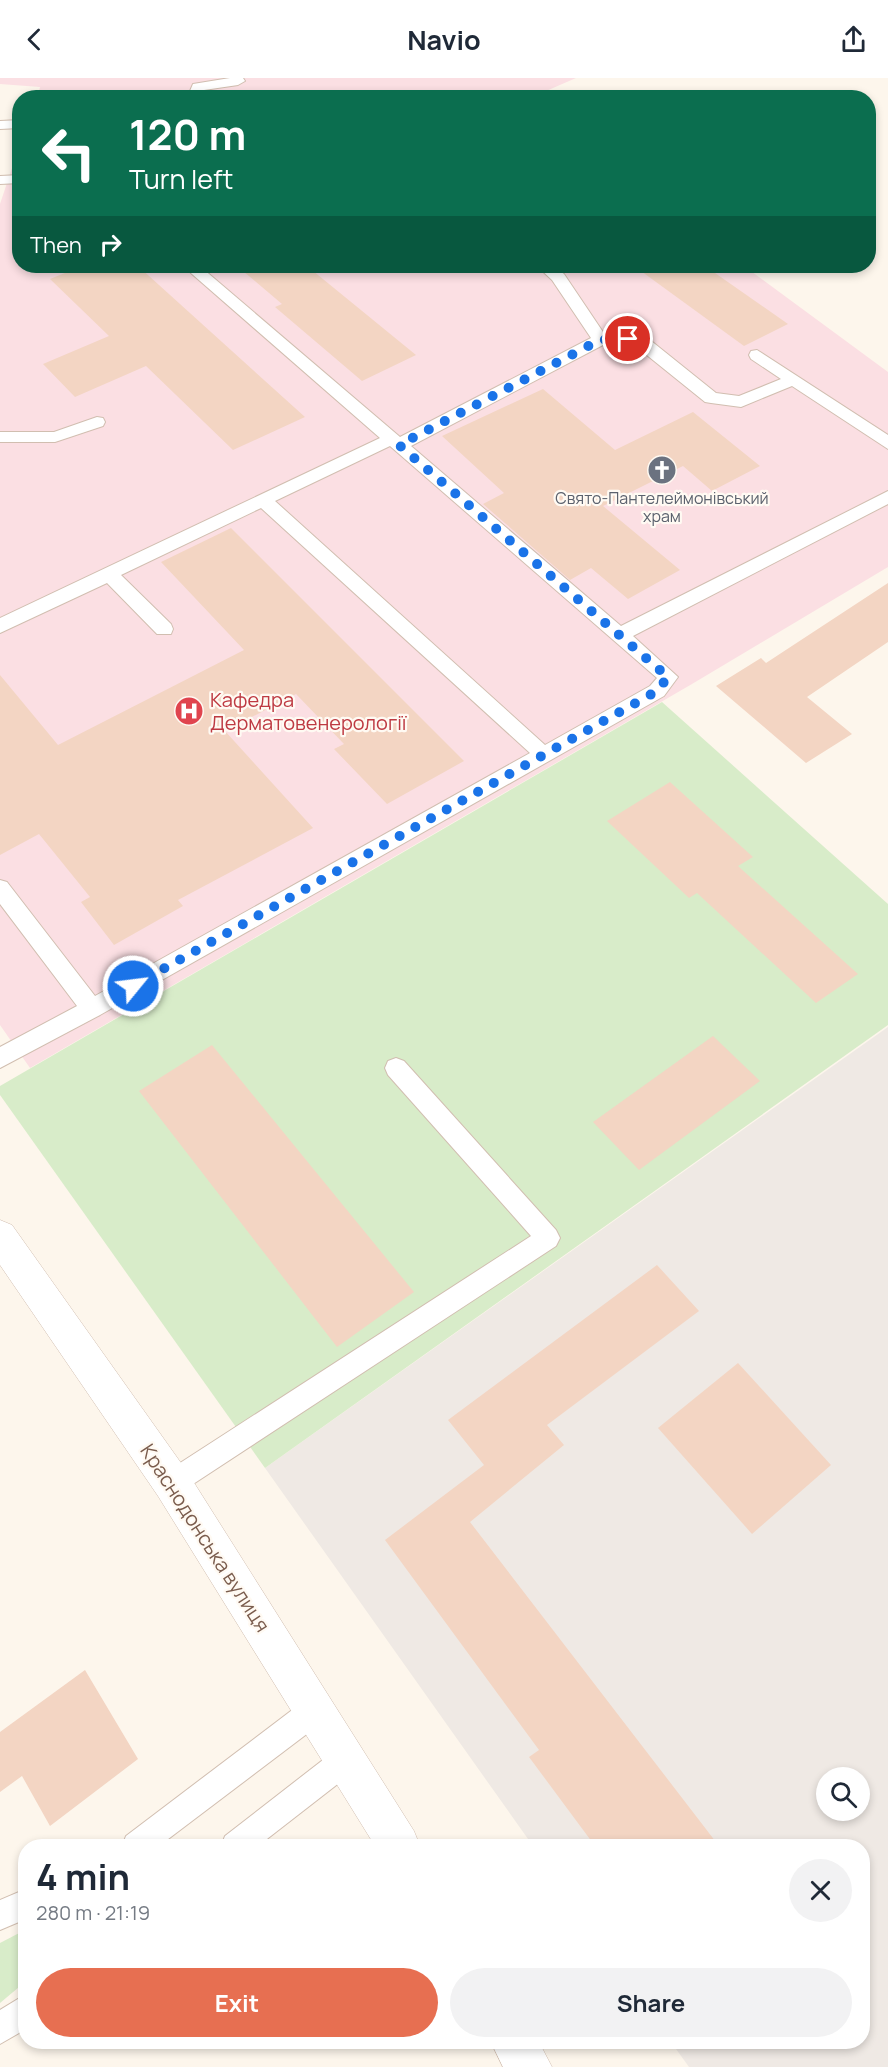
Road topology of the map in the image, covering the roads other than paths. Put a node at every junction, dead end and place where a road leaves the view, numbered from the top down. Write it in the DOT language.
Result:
graph roads {
  1 [pos="238,81"];
  2 [pos="197,90"];
  3 [pos="199,273"];
  4 [pos="553,273"];
  5 [pos="600,340"];
  6 [pos="757,355"];
  7 [pos="794,380"];
  8 [pos="97,422"];
  9 [pos="0,437"];
  10 [pos="395,442"];
  11 [pos="888,443"];
  12 [pos="888,497"];
  13 [pos="263,500"];
  14 [pos="109,574"];
  15 [pos="0,626"];
  16 [pos="164,629"];
  17 [pos="619,635"];
  18 [pos="544,754"];
  19 [pos="0,888"];
  20 [pos="92,1009"];
  21 [pos="0,1058"];
  22 [pos="396,1068"];
  23 [pos="0,1236"];
  24 [pos="172,1483"];
  25 [pos="314,1711"];
  26 [pos="347,1759"];
  27 [pos="145,1839"];
  28 [pos="244,1839"];
  29 [pos="395,1839"];
  30 [pos="18,1907"];
  31 [pos="0,1915"];
  32 [pos="18,2015"];
  33 [pos="0,2029"];
  34 [pos="518,2049"];
  35 [pos="529,2067"];
  1 -- 2 [label="lane"];
  3 -- 10 [label="lane"];
  4 -- 5 [label="lane"];
  5 -- 7 [label="lane"];
  5 -- 10 [label="lane"];
  6 -- 7 [label="lane"];
  7 -- 11 [label="lane"];
  8 -- 9 [label="lane"];
  10 -- 13 [label="lane"];
  10 -- 17 [label="lane"];
  12 -- 17 [label="lane"];
  13 -- 14 [label="lane"];
  13 -- 18 [label="lane"];
  14 -- 15 [label="lane"];
  14 -- 16 [label="lane"];
  17 -- 18 [label="lane"];
  18 -- 20 [label="lane"];
  19 -- 20 [label="lane"];
  20 -- 21 [label="lane"];
  22 -- 24 [label="lane"];
  23 -- 24 [label="street, Краснодонська вулиця"];
  24 -- 25 [label="street, Краснодонська вулиця"];
  25 -- 26 [label="street, Краснодонська вулиця"];
  25 -- 27 [label="lane"];
  26 -- 28 [label="lane"];
  26 -- 29 [label="street, Краснодонська вулиця"];
  30 -- 31 [label="lane"];
  32 -- 33 [label="lane"];
  34 -- 35 [label="street"];
}
